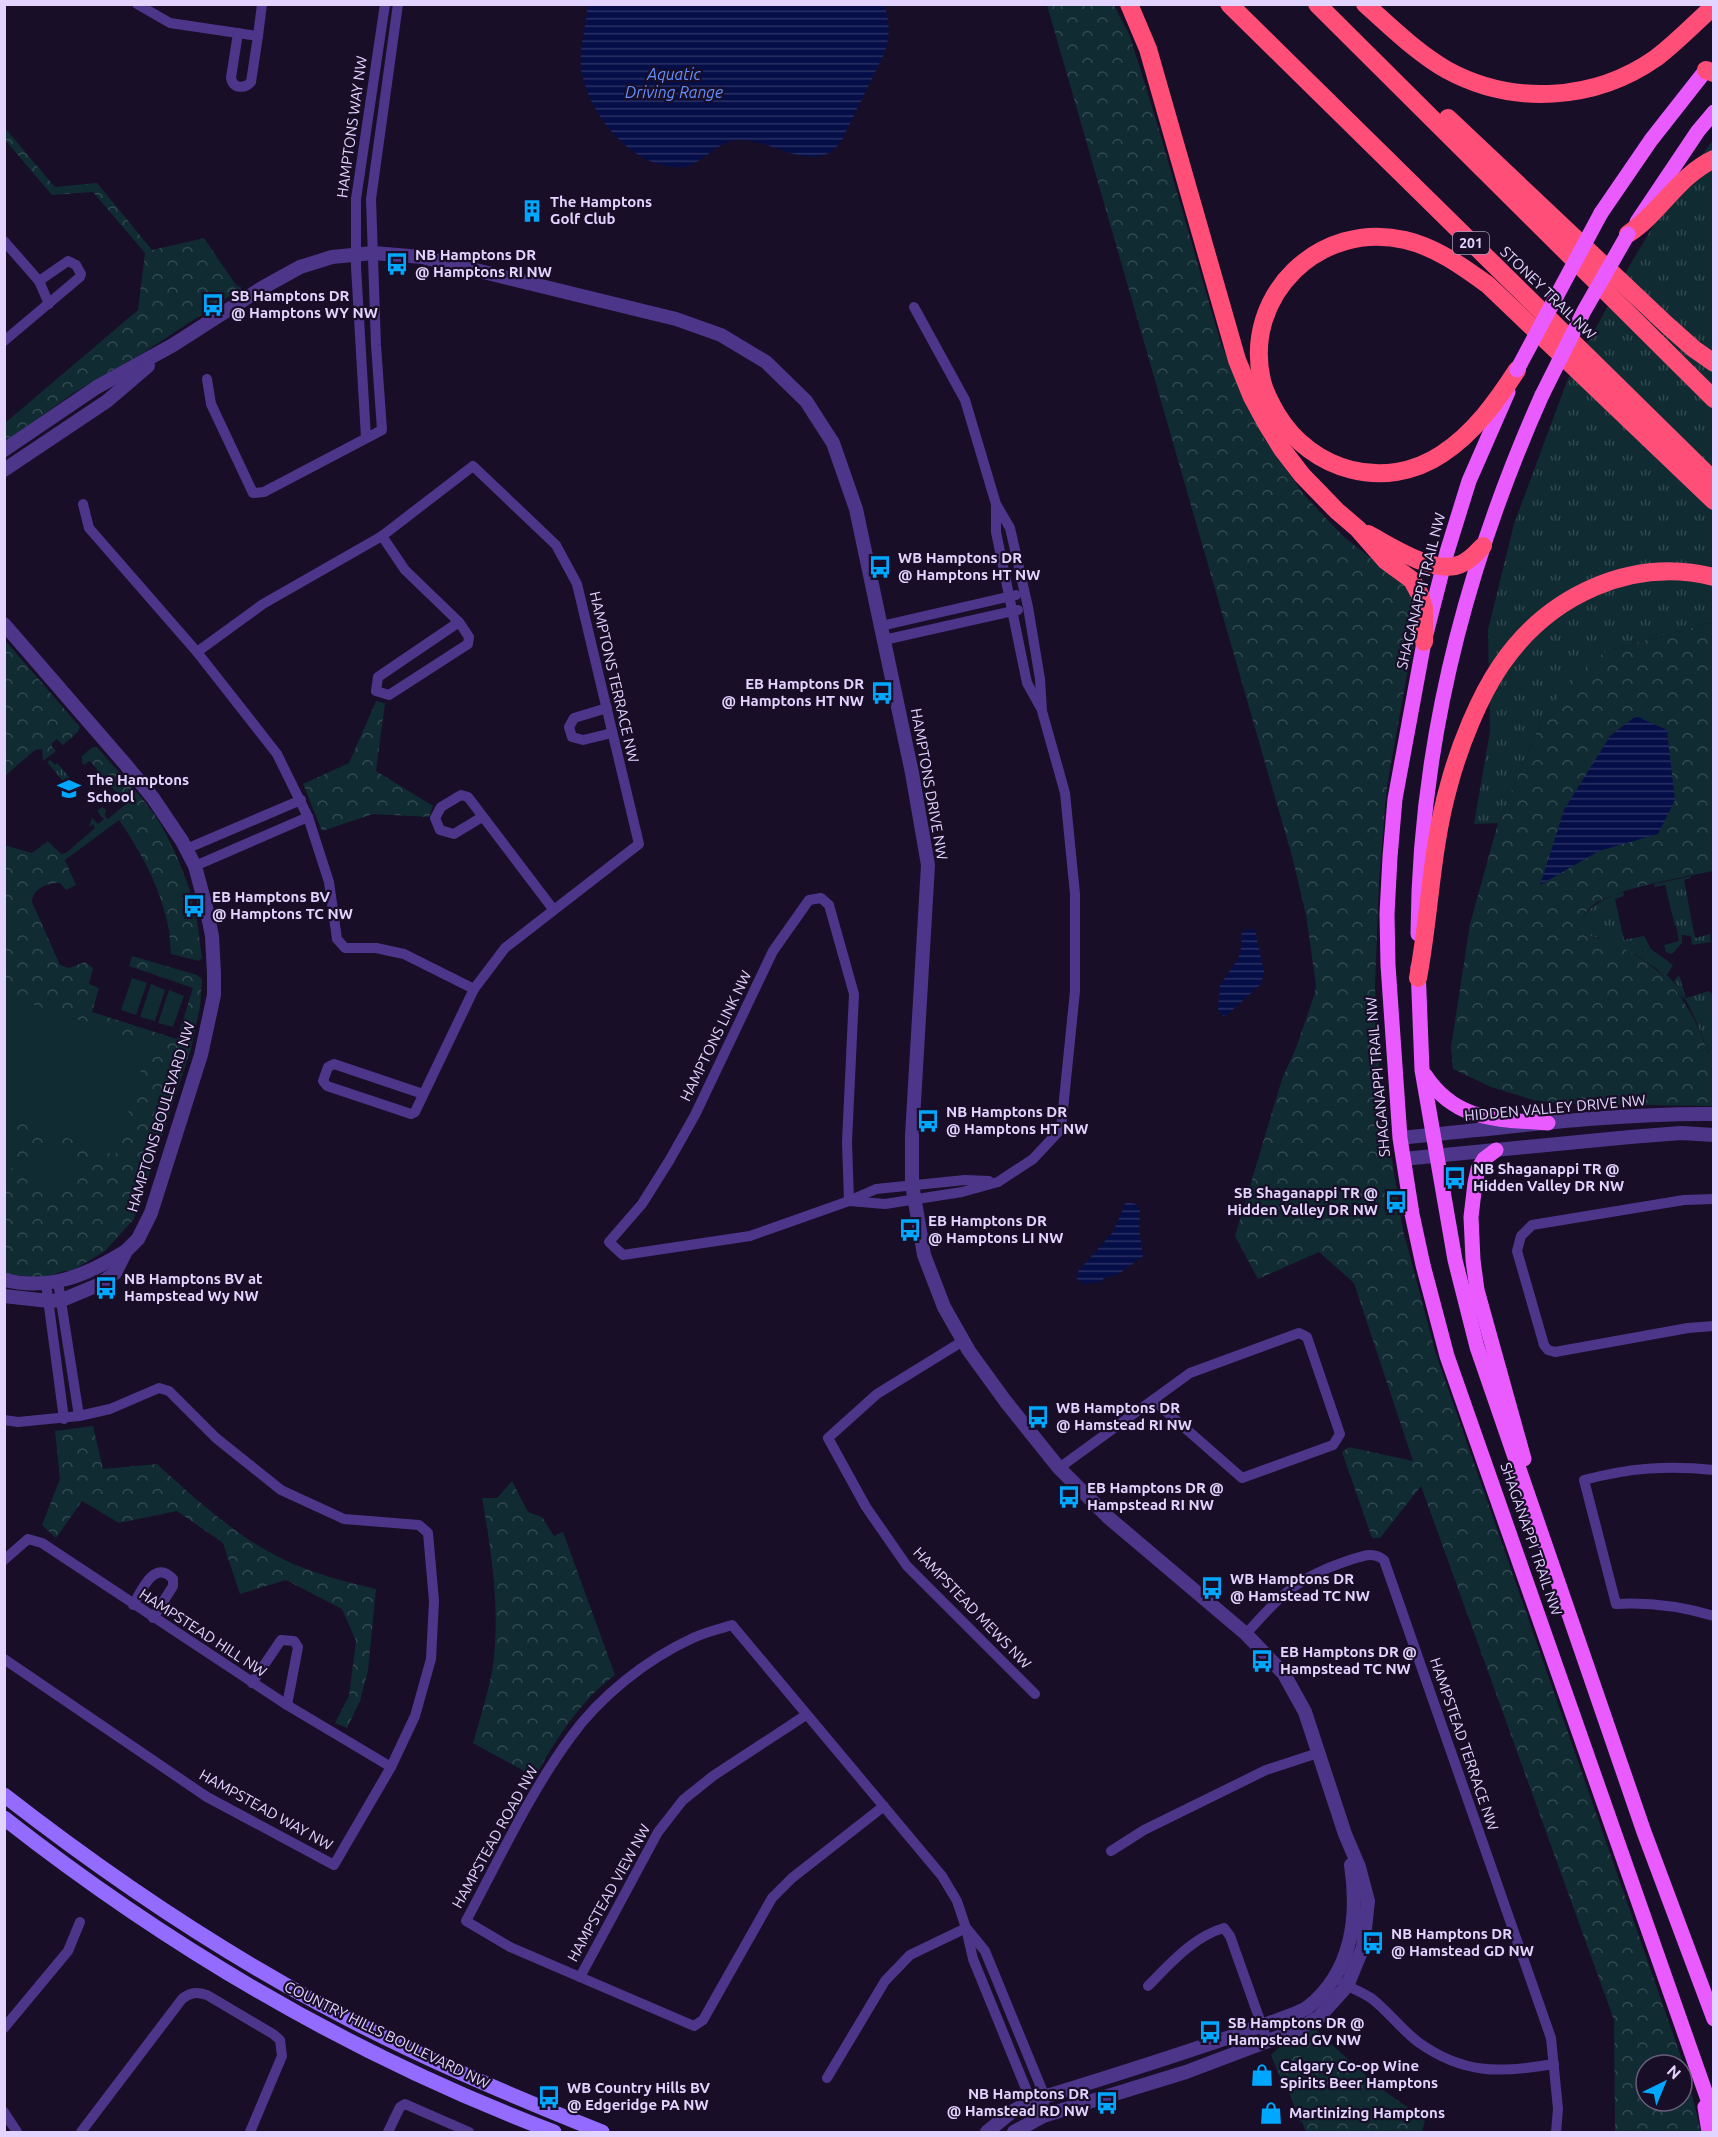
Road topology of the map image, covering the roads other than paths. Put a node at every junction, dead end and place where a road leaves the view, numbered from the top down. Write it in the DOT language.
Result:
graph roads {
  1 [pos="137,4"];
  2 [pos="262,4"];
  3 [pos="385,4"];
  4 [pos="398,4"];
  5 [pos="1129,4"];
  6 [pos="1229,4"];
  7 [pos="1365,4"];
  8 [pos="1713,6"];
  9 [pos="1320,7"];
  10 [pos="238,33"];
  11 [pos="258,36"];
  12 [pos="378,54"];
  13 [pos="391,56"];
  14 [pos="1711,68"];
  15 [pos="1713,112"];
  16 [pos="1713,159"];
  17 [pos="1628,234"];
  18 [pos="4,241"];
  19 [pos="373,253"];
  20 [pos="356,254"];
  21 [pos="39,281"];
  22 [pos="49,304"];
  23 [pos="914,307"];
  24 [pos="4,341"];
  25 [pos="173,345"];
  26 [pos="376,345"];
  27 [pos="360,346"];
  28 [pos="1713,363"];
  29 [pos="1518,370"];
  30 [pos="207,379"];
  31 [pos="1713,399"];
  32 [pos="366,438"];
  33 [pos="4,450"];
  34 [pos="4,470"];
  35 [pos="1713,481"];
  36 [pos="1713,501"];
  37 [pos="83,504"];
  38 [pos="996,504"];
  39 [pos="1358,529"];
  40 [pos="382,536"];
  41 [pos="1483,546"];
  42 [pos="1443,567"];
  43 [pos="1713,578"];
  44 [pos="1024,593"];
  45 [pos="1010,597"];
  46 [pos="1028,607"];
  47 [pos="1012,611"];
  48 [pos="459,622"];
  49 [pos="4,624"];
  50 [pos="881,626"];
  51 [pos="884,640"];
  52 [pos="1424,642"];
  53 [pos="197,652"];
  54 [pos="607,708"];
  55 [pos="1042,711"];
  56 [pos="612,733"];
  57 [pos="301,800"];
  58 [pos="308,817"];
  59 [pos="482,817"];
  60 [pos="186,849"];
  61 [pos="195,866"];
  62 [pos="553,909"];
  63 [pos="1418,978"];
  64 [pos="474,989"];
  65 [pos="1422,1070"];
  66 [pos="423,1094"];
  67 [pos="1713,1114"];
  68 [pos="1548,1123"];
  69 [pos="1433,1134"];
  70 [pos="1713,1135"];
  71 [pos="1400,1138"];
  72 [pos="1496,1150"];
  73 [pos="1437,1156"];
  74 [pos="1403,1160"];
  75 [pos="913,1192"];
  76 [pos="1713,1199"];
  77 [pos="849,1201"];
  78 [pos="126,1251"];
  79 [pos="4,1280"];
  80 [pos="52,1283"];
  81 [pos="4,1296"];
  82 [pos="55,1300"];
  83 [pos="1713,1326"];
  84 [pos="963,1341"];
  85 [pos="1152,1400"];
  86 [pos="79,1416"];
  87 [pos="64,1419"];
  88 [pos="4,1420"];
  89 [pos="1059,1468"];
  90 [pos="1713,1470"];
  91 [pos="1529,1500"];
  92 [pos="4,1560"];
  93 [pos="133,1605"];
  94 [pos="1713,1616"];
  95 [pos="153,1617"];
  96 [pos="1246,1634"];
  97 [pos="4,1659"];
  98 [pos="252,1683"];
  99 [pos="1035,1694"];
  100 [pos="287,1705"];
  101 [pos="806,1714"];
  102 [pos="1318,1753"];
  103 [pos="391,1767"];
  104 [pos="4,1795"];
  105 [pos="884,1806"];
  106 [pos="4,1818"];
  107 [pos="1112,1851"];
  108 [pos="80,1922"];
  109 [pos="966,1928"];
  110 [pos="580,1977"];
  111 [pos="1341,1982"];
  112 [pos="1148,1986"];
  113 [pos="1713,2019"];
  114 [pos="1261,2026"];
  115 [pos="4,2028"];
  116 [pos="1267,2040"];
  117 [pos="1554,2064"];
  118 [pos="1698,2069"];
  119 [pos="827,2078"];
  120 [pos="1045,2097"];
  121 [pos="1031,2101"];
  122 [pos="4,2112"];
  123 [pos="1043,2116"];
  124 [pos="1713,2117"];
  125 [pos="515,2118"];
  126 [pos="602,2132"];
  127 [pos="17,2133"];
  128 [pos="81,2133"];
  129 [pos="250,2133"];
  130 [pos="388,2133"];
  131 [pos="469,2133"];
  132 [pos="536,2133"];
  133 [pos="554,2133"];
  134 [pos="987,2133"];
  135 [pos="1014,2133"];
  136 [pos="1556,2133"];
  137 [pos="1709,2133"];
  1 -- 10 [label="street"];
  2 -- 11 [label="street"];
  3 -- 12 [label="street, HAMPTONS WAY NW"];
  4 -- 13 [label="street, HAMPTONS WAY NW"];
  5 -- 39 [label="highway"];
  6 -- 35 [label="highway, STONEY TRAIL NW / 201"];
  7 -- 8 [label="highway"];
  9 -- 28 [label="highway"];
  9 -- 31 [label="highway"];
  10 -- 11 [label="street"];
  10 -- 11 [label="street"];
  12 -- 13 [label="street"];
  12 -- 20 [label="street, HAMPTONS WAY NW"];
  13 -- 19 [label="street, HAMPTONS WAY NW"];
  14 -- 29 [label="main road, SHAGANAPPI TRAIL NW, bridge"];
  15 -- 17 [label="main road, SHAGANAPPI TRAIL NW"];
  16 -- 17 [label="highway"];
  17 -- 41 [label="main road, SHAGANAPPI TRAIL NW, bridge"];
  18 -- 21 [label="street"];
  19 -- 20 [label="street, HAMPTONS DRIVE NW"];
  19 -- 26 [label="street, HAMPTONS WAY NW"];
  19 -- 50 [label="street, HAMPTONS DRIVE NW"];
  20 -- 25 [label="street, HAMPTONS DRIVE NW"];
  20 -- 27 [label="street, HAMPTONS WAY NW"];
  21 -- 22 [label="street"];
  21 -- 22 [label="street"];
  22 -- 24 [label="street"];
  23 -- 38 [label="street"];
  25 -- 33 [label="street, HAMPTONS DRIVE NW"];
  25 -- 34 [label="street, HAMPTONS DRIVE NW"];
  26 -- 27 [label="street"];
  26 -- 32 [label="street, HAMPTONS WAY NW"];
  27 -- 32 [label="street, HAMPTONS WAY NW"];
  29 -- 36 [label="highway"];
  29 -- 42 [label="main road, SHAGANAPPI TRAIL NW"];
  30 -- 32 [label="street"];
  37 -- 53 [label="street"];
  38 -- 44 [label="street"];
  38 -- 45 [label="street"];
  39 -- 42 [label="highway"];
  39 -- 52 [label="highway"];
  40 -- 48 [label="street"];
  40 -- 53 [label="street, HAMPTONS TERRACE NW"];
  40 -- 54 [label="street, HAMPTONS TERRACE NW"];
  41 -- 42 [label="highway"];
  41 -- 63 [label="main road, SHAGANAPPI TRAIL NW"];
  42 -- 52 [label="main road, SHAGANAPPI TRAIL NW"];
  43 -- 63 [label="highway"];
  44 -- 45 [label="street"];
  44 -- 46 [label="street"];
  45 -- 47 [label="street"];
  45 -- 50 [label="street"];
  46 -- 47 [label="street"];
  46 -- 55 [label="street"];
  47 -- 51 [label="street"];
  47 -- 55 [label="street"];
  48 -- 48 [label="street"];
  49 -- 60 [label="street, HAMPTONS BOULEVARD NW"];
  50 -- 51 [label="street, HAMPTONS DRIVE NW"];
  51 -- 75 [label="street, HAMPTONS DRIVE NW"];
  52 -- 71 [label="main road, SHAGANAPPI TRAIL NW"];
  53 -- 57 [label="street"];
  54 -- 56 [label="street, HAMPTONS TERRACE NW"];
  54 -- 56 [label="street"];
  55 -- 75 [label="street"];
  56 -- 62 [label="street, HAMPTONS TERRACE NW"];
  57 -- 58 [label="street"];
  57 -- 60 [label="street"];
  58 -- 61 [label="street"];
  58 -- 64 [label="street"];
  59 -- 62 [label="street"];
  60 -- 61 [label="street, HAMPTONS BOULEVARD NW"];
  61 -- 78 [label="street, HAMPTONS BOULEVARD NW"];
  62 -- 64 [label="street, HAMPTONS TERRACE NW"];
  63 -- 65 [label="main road, SHAGANAPPI TRAIL NW"];
  64 -- 66 [label="street, HAMPTONS TERRACE NW"];
  65 -- 68 [label="main road"];
  65 -- 69 [label="main road, SHAGANAPPI TRAIL NW"];
  66 -- 66 [label="street, HAMPTONS TERRACE NW"];
  67 -- 68 [label="street, HIDDEN VALLEY DRIVE NW"];
  68 -- 69 [label="street, HIDDEN VALLEY DRIVE NW"];
  69 -- 71 [label="street, HIDDEN VALLEY DRIVE NW"];
  69 -- 73 [label="main road, SHAGANAPPI TRAIL NW"];
  70 -- 72 [label="street"];
  71 -- 74 [label="main road, SHAGANAPPI TRAIL NW"];
  72 -- 73 [label="street"];
  72 -- 91 [label="main road"];
  73 -- 74 [label="street"];
  73 -- 91 [label="main road, SHAGANAPPI TRAIL NW"];
  74 -- 118 [label="main road, SHAGANAPPI TRAIL NW"];
  75 -- 77 [label="street, HAMPTONS LINK NW"];
  75 -- 77 [label="street, HAMPTONS LINK NW"];
  75 -- 84 [label="street, HAMPTONS DRIVE NW"];
  76 -- 83 [label="street"];
  77 -- 77 [label="street, HAMPTONS LINK NW"];
  78 -- 80 [label="street, HAMPTONS BOULEVARD NW"];
  78 -- 82 [label="street, HAMPTONS BOULEVARD NW"];
  79 -- 80 [label="street, HAMPTONS BOULEVARD NW"];
  80 -- 82 [label="street"];
  81 -- 82 [label="street, HAMPTONS BOULEVARD NW"];
  82 -- 86 [label="street"];
  82 -- 87 [label="street"];
  84 -- 89 [label="street, HAMPTONS DRIVE NW"];
  84 -- 99 [label="street, HAMPSTEAD MEWS NW"];
  85 -- 85 [label="street"];
  85 -- 89 [label="street"];
  86 -- 87 [label="street, HAMPSTEAD WAY NW"];
  86 -- 103 [label="street, HAMPSTEAD WAY NW"];
  87 -- 88 [label="street, HAMPSTEAD WAY NW"];
  89 -- 96 [label="street, HAMPTONS DRIVE NW"];
  90 -- 94 [label="street"];
  91 -- 113 [label="main road, SHAGANAPPI TRAIL NW"];
  92 -- 93 [label="street, HAMPSTEAD HILL NW"];
  93 -- 95 [label="street, HAMPSTEAD HILL NW"];
  93 -- 95 [label="street"];
  95 -- 98 [label="street, HAMPSTEAD HILL NW"];
  96 -- 102 [label="street, HAMPTONS DRIVE NW"];
  96 -- 117 [label="street, HAMPSTEAD TERRACE NW"];
  97 -- 103 [label="street, HAMPSTEAD WAY NW"];
  98 -- 100 [label="street, HAMPSTEAD HILL NW"];
  98 -- 100 [label="street"];
  100 -- 103 [label="street, HAMPSTEAD HILL NW"];
  101 -- 105 [label="street, HAMPSTEAD ROAD NW"];
  101 -- 110 [label="street, HAMPSTEAD VIEW NW"];
  101 -- 110 [label="street, HAMPSTEAD ROAD NW"];
  102 -- 107 [label="street"];
  102 -- 111 [label="street, HAMPTONS DRIVE NW"];
  104 -- 126 [label="main road, COUNTRY HILLS BOULEVARD NW"];
  105 -- 109 [label="street, HAMPSTEAD ROAD NW"];
  105 -- 110 [label="street, HAMPSTEAD ROAD NW"];
  106 -- 125 [label="main road, COUNTRY HILLS BOULEVARD NW"];
  108 -- 115 [label="street"];
  109 -- 119 [label="street"];
  109 -- 120 [label="street, HAMPSTEAD ROAD NW"];
  109 -- 121 [label="street, HAMPSTEAD ROAD NW"];
  111 -- 114 [label="street, HAMPTONS DRIVE NW"];
  111 -- 116 [label="street, HAMPTONS DRIVE NW"];
  111 -- 117 [label="street"];
  112 -- 114 [label="street"];
  114 -- 116 [label="street"];
  114 -- 120 [label="street, HAMPTONS DRIVE NW"];
  116 -- 123 [label="street, HAMPTONS DRIVE NW"];
  117 -- 136 [label="street, HAMPSTEAD TERRACE NW"];
  118 -- 124 [label="main road, SHAGANAPPI TRAIL NW"];
  118 -- 137 [label="main road"];
  120 -- 121 [label="street, HAMPTONS DRIVE NW"];
  120 -- 123 [label="street, HAMPSTEAD ROAD NW"];
  121 -- 123 [label="street, HAMPSTEAD ROAD NW"];
  121 -- 134 [label="street, HAMPTONS DRIVE NW"];
  122 -- 127 [label="street"];
  123 -- 135 [label="street, HAMPTONS DRIVE NW"];
  125 -- 132 [label="main road"];
  125 -- 133 [label="main road, COUNTRY HILLS BOULEVARD NW"];
  128 -- 129 [label="street"];
  130 -- 131 [label="street"];
}
